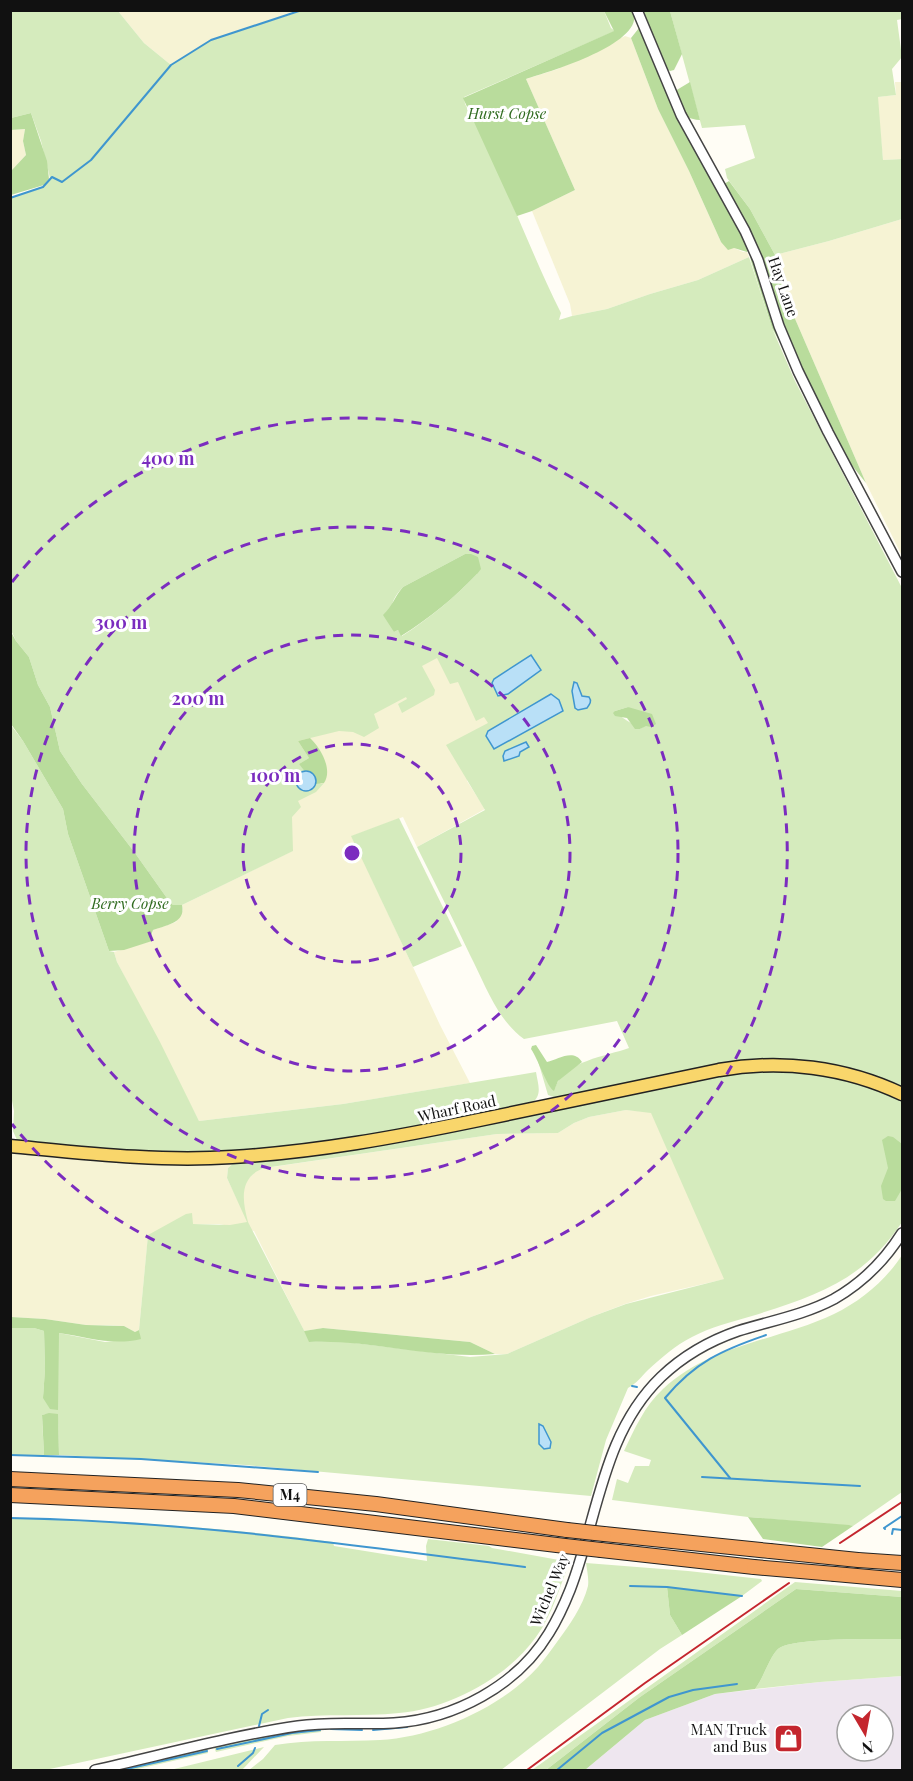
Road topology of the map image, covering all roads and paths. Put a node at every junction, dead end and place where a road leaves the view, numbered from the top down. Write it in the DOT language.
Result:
graph roads {
  1 [pos="637,10"];
  2 [pos="903,572"];
  3 [pos="903,1094"];
  4 [pos="10,1146"];
  5 [pos="903,1233"];
  6 [pos="10,1479"];
  7 [pos="10,1495"];
  8 [pos="903,1563"];
  9 [pos="903,1580"];
  10 [pos="95,1770"];
  1 -- 2 [label="street, Hay Lane"];
  3 -- 4 [label="main road, Wharf Road"];
  5 -- 10 [label="street, Wichel Way"];
  6 -- 8 [label="highway, M4, bridge"];
  7 -- 9 [label="highway, M4, bridge"];
}
